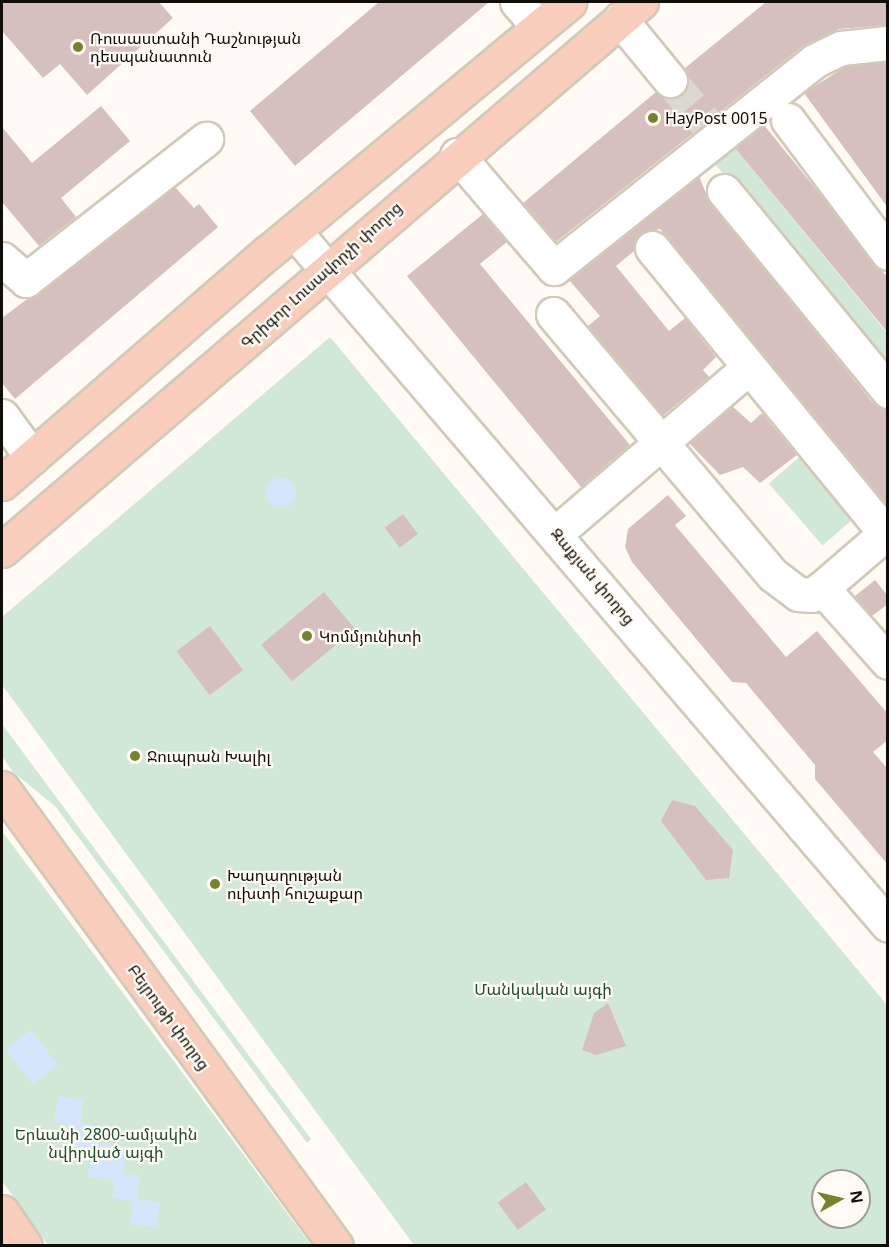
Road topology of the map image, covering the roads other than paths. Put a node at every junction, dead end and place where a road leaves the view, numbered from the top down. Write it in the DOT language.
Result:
graph roads {
  1 [pos="517,2"];
  2 [pos="569,2"];
  3 [pos="630,10"];
  4 [pos="539,27"];
  5 [pos="888,44"];
  6 [pos="670,80"];
  7 [pos="788,120"];
  8 [pos="206,139"];
  9 [pos="457,156"];
  10 [pos="724,191"];
  11 [pos="294,231"];
  12 [pos="884,241"];
  13 [pos="652,248"];
  14 [pos="2,259"];
  15 [pos="328,268"];
  16 [pos="553,314"];
  17 [pos="747,369"];
  18 [pos="888,391"];
  19 [pos="2,416"];
  20 [pos="662,444"];
  21 [pos="32,457"];
  22 [pos="2,483"];
  23 [pos="886,532"];
  24 [pos="556,533"];
  25 [pos="2,550"];
  26 [pos="822,588"];
  27 [pos="888,663"];
  28 [pos="2,788"];
  29 [pos="888,925"];
  30 [pos="2,1212"];
  31 [pos="25,1245"];
  32 [pos="336,1245"];
  1 -- 4 [label="street"];
  2 -- 4 [label="main road"];
  3 -- 6 [label="street"];
  3 -- 9 [label="main road, Գրիգոր Լուսավորչի փողոց"];
  4 -- 11 [label="main road"];
  5 -- 9 [label="street"];
  7 -- 12 [label="street"];
  8 -- 14 [label="street"];
  9 -- 15 [label="main road, Գրիգոր Լուսավորչի փողոց"];
  10 -- 18 [label="street"];
  11 -- 15 [label="street, Զաքյան փողոց"];
  11 -- 21 [label="main road"];
  13 -- 17 [label="street"];
  15 -- 24 [label="street, Զաքյան փողոց"];
  15 -- 25 [label="main road, Գրիգոր Լուսավորչի փողոց"];
  16 -- 20 [label="street"];
  17 -- 20 [label="street"];
  17 -- 23 [label="street"];
  19 -- 21 [label="street"];
  20 -- 24 [label="street"];
  20 -- 26 [label="street"];
  21 -- 22 [label="main road"];
  23 -- 26 [label="street"];
  24 -- 29 [label="street, Զաքյան փողոց"];
  26 -- 27 [label="street"];
  28 -- 32 [label="main road, Բեյրութի փողոց"];
  30 -- 31 [label="main road"];
}
